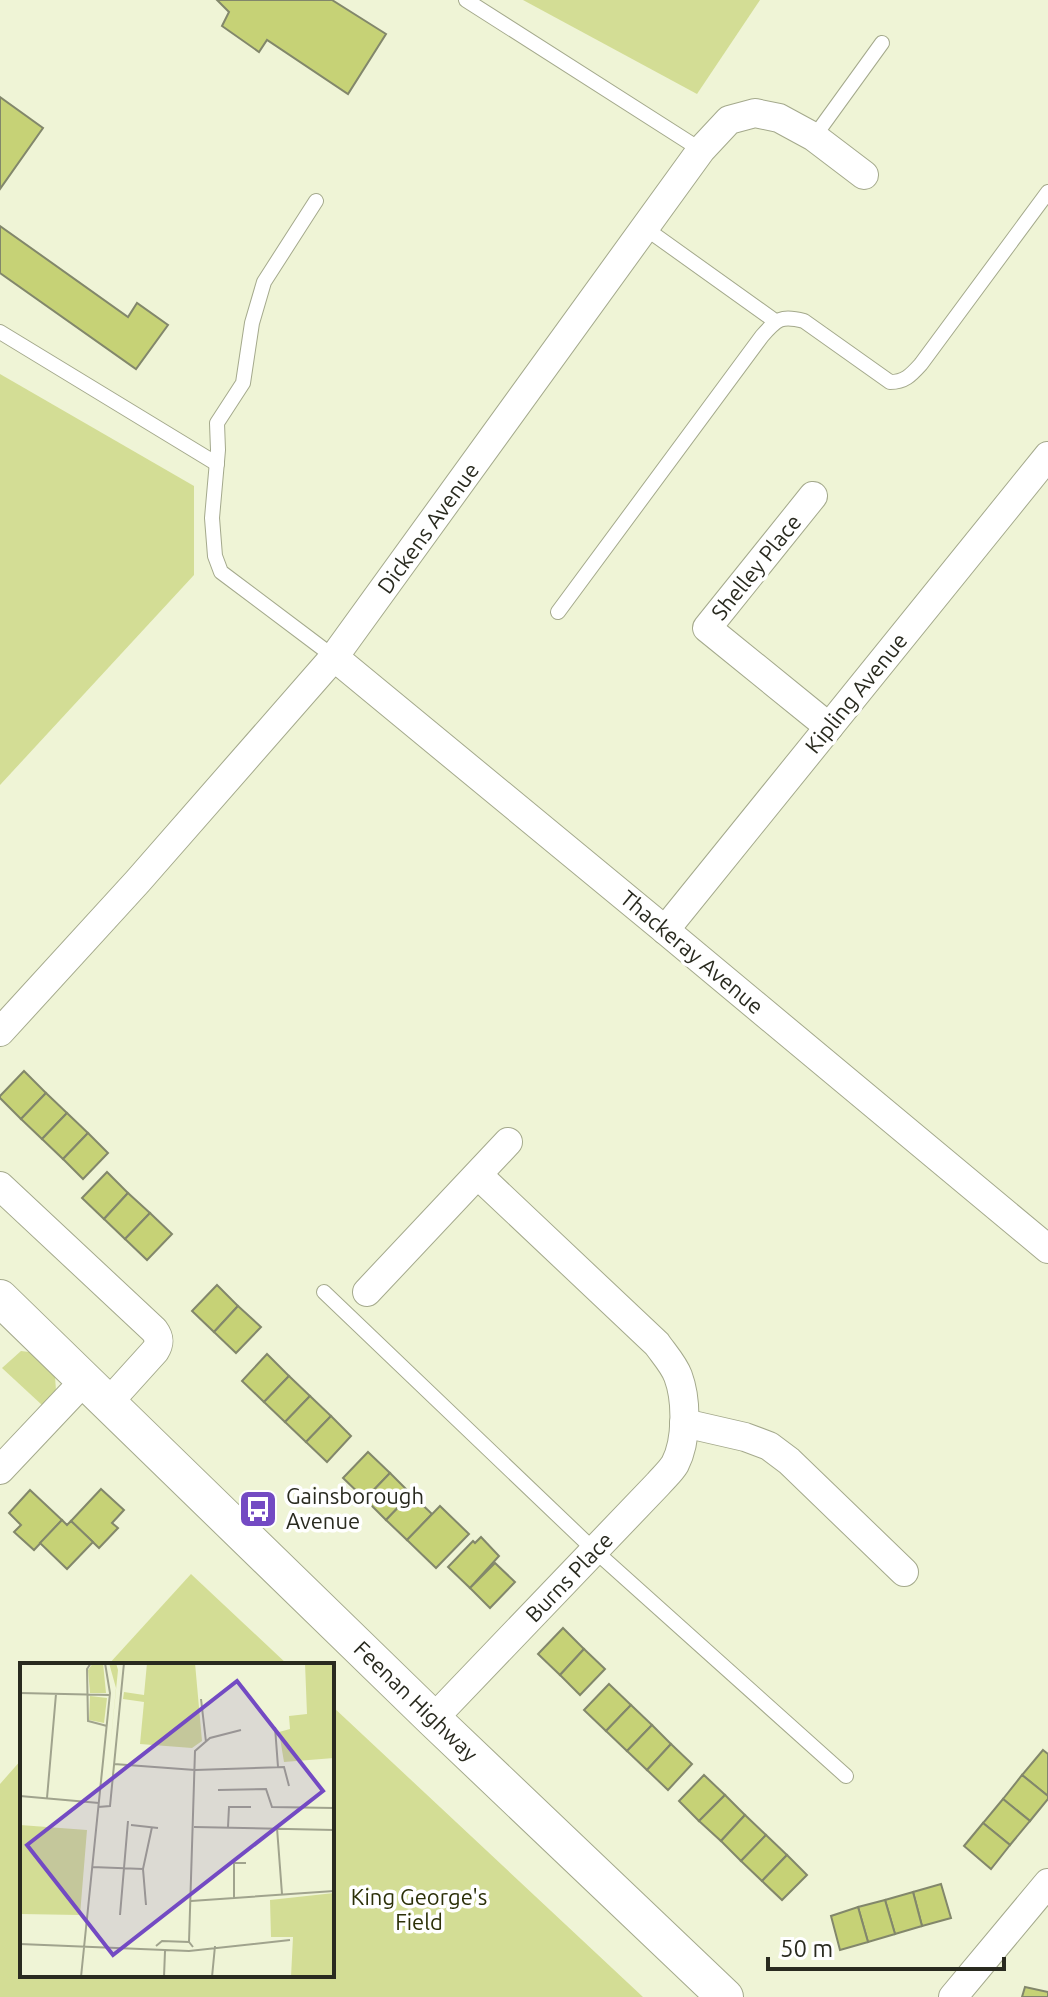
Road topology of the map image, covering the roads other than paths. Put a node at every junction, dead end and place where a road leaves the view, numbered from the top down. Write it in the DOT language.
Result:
graph roads {
  1 [pos="466,0"];
  2 [pos="882,43"];
  3 [pos="814,137"];
  4 [pos="701,150"];
  5 [pos="864,175"];
  6 [pos="1048,192"];
  7 [pos="316,201"];
  8 [pos="645,228"];
  9 [pos="775,321"];
  10 [pos="0,332"];
  11 [pos="1048,456"];
  12 [pos="217,464"];
  13 [pos="813,496"];
  14 [pos="558,612"];
  15 [pos="334,657"];
  16 [pos="829,727"];
  17 [pos="665,930"];
  18 [pos="0,1032"];
  19 [pos="508,1142"];
  20 [pos="478,1175"];
  21 [pos="0,1186"];
  22 [pos="1048,1249"];
  23 [pos="324,1292"];
  24 [pos="367,1292"];
  25 [pos="0,1298"];
  26 [pos="96,1392"];
  27 [pos="684,1423"];
  28 [pos="0,1470"];
  29 [pos="594,1550"];
  30 [pos="904,1572"];
  31 [pos="433,1719"];
  32 [pos="846,1776"];
  33 [pos="1048,1883"];
  34 [pos="725,1997"];
  35 [pos="953,1997"];
  1 -- 4 [label="lane"];
  2 -- 3 [label="lane"];
  3 -- 4 [label="street, Dickens Avenue"];
  3 -- 5 [label="street, Dickens Avenue"];
  4 -- 8 [label="street, Dickens Avenue"];
  6 -- 9 [label="lane"];
  7 -- 12 [label="lane"];
  8 -- 9 [label="lane"];
  8 -- 15 [label="street, Dickens Avenue"];
  9 -- 14 [label="lane"];
  10 -- 12 [label="lane"];
  11 -- 16 [label="street, Kipling Avenue"];
  12 -- 15 [label="lane"];
  13 -- 16 [label="street, Shelley Place"];
  15 -- 17 [label="street, Thackeray Avenue"];
  15 -- 18 [label="street, Dickens Avenue"];
  16 -- 17 [label="street, Kipling Avenue"];
  17 -- 22 [label="street, Thackeray Avenue"];
  19 -- 20 [label="street"];
  20 -- 24 [label="street"];
  20 -- 27 [label="street, Burns Place"];
  21 -- 26 [label="street"];
  23 -- 29 [label="lane"];
  25 -- 26 [label="street, Feenan Highway"];
  26 -- 28 [label="street"];
  26 -- 31 [label="street, Feenan Highway"];
  27 -- 29 [label="street, Burns Place"];
  27 -- 30 [label="street"];
  29 -- 31 [label="street, Burns Place"];
  29 -- 32 [label="lane"];
  31 -- 34 [label="street, Feenan Highway"];
  33 -- 35 [label="street"];
}
